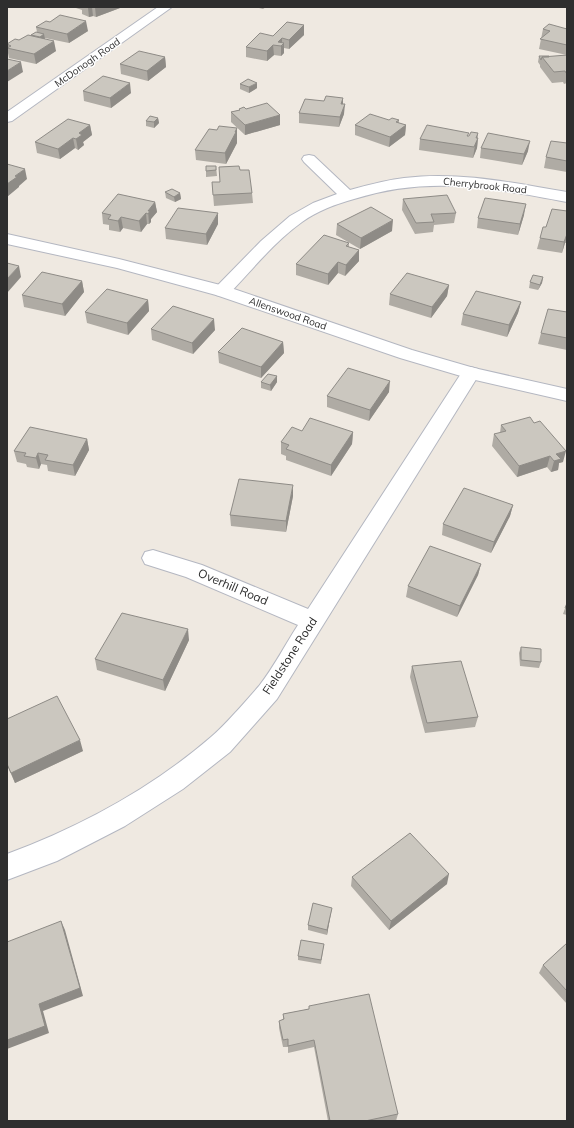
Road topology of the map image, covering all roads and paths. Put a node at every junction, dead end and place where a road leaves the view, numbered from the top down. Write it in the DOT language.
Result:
graph roads {
  1 [pos="166,7"];
  2 [pos="7,118"];
  3 [pos="309,160"];
  4 [pos="347,195"];
  5 [pos="567,197"];
  6 [pos="7,239"];
  7 [pos="222,291"];
  8 [pos="472,373"];
  9 [pos="567,395"];
  10 [pos="153,558"];
  11 [pos="313,621"];
  12 [pos="7,867"];
  1 -- 2 [label="street, McDonogh Road"];
  3 -- 4 [label="street"];
  4 -- 5 [label="street, Cherrybrook Road"];
  4 -- 7 [label="street, Cherrybrook Road"];
  6 -- 7 [label="street, Allenswood Road"];
  7 -- 8 [label="street, Allenswood Road"];
  8 -- 9 [label="street, Allenswood Road"];
  8 -- 11 [label="street, Fieldstone Road"];
  10 -- 11 [label="street, Overhill Road"];
  11 -- 12 [label="street, Fieldstone Road"];
}
